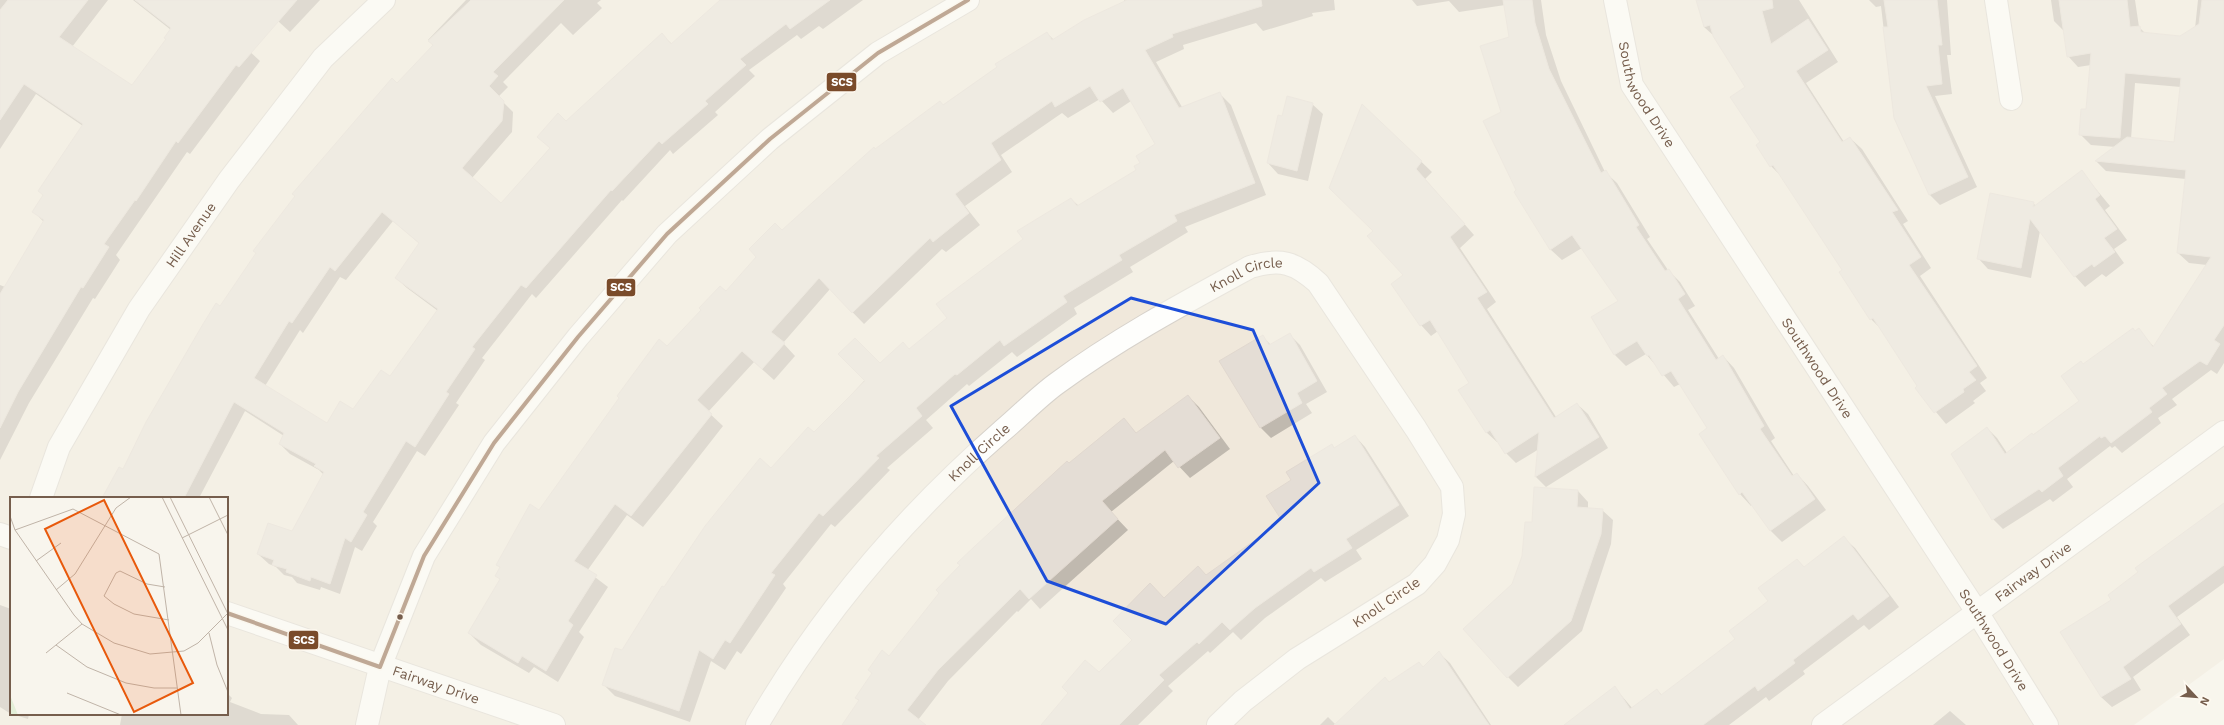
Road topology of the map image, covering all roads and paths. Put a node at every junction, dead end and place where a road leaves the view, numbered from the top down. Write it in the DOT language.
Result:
graph roads {
  1 [pos="384,0"];
  2 [pos="968,0"];
  3 [pos="1615,0"];
  4 [pos="1996,0"];
  5 [pos="2011,99"];
  6 [pos="2224,432"];
  7 [pos="41,497"];
  8 [pos="0,534"];
  9 [pos="10,538"];
  10 [pos="1977,612"];
  11 [pos="228,613"];
  12 [pos="380,667"];
  13 [pos="367,725"];
  14 [pos="554,725"];
  15 [pos="757,725"];
  16 [pos="1218,725"];
  17 [pos="1823,725"];
  18 [pos="2047,725"];
  1 -- 7 [label="street, Hill Avenue"];
  2 -- 12 [label="street"];
  3 -- 10 [label="street, Southwood Drive"];
  4 -- 5 [label="street"];
  6 -- 10 [label="street, Fairway Drive"];
  8 -- 9 [label="street"];
  10 -- 17 [label="street, Fairway Drive"];
  10 -- 18 [label="street, Southwood Drive"];
  11 -- 12 [label="street, Fairway Drive"];
  12 -- 13 [label="street"];
  12 -- 14 [label="street, Fairway Drive"];
  15 -- 16 [label="street, Knoll Circle"];
}
